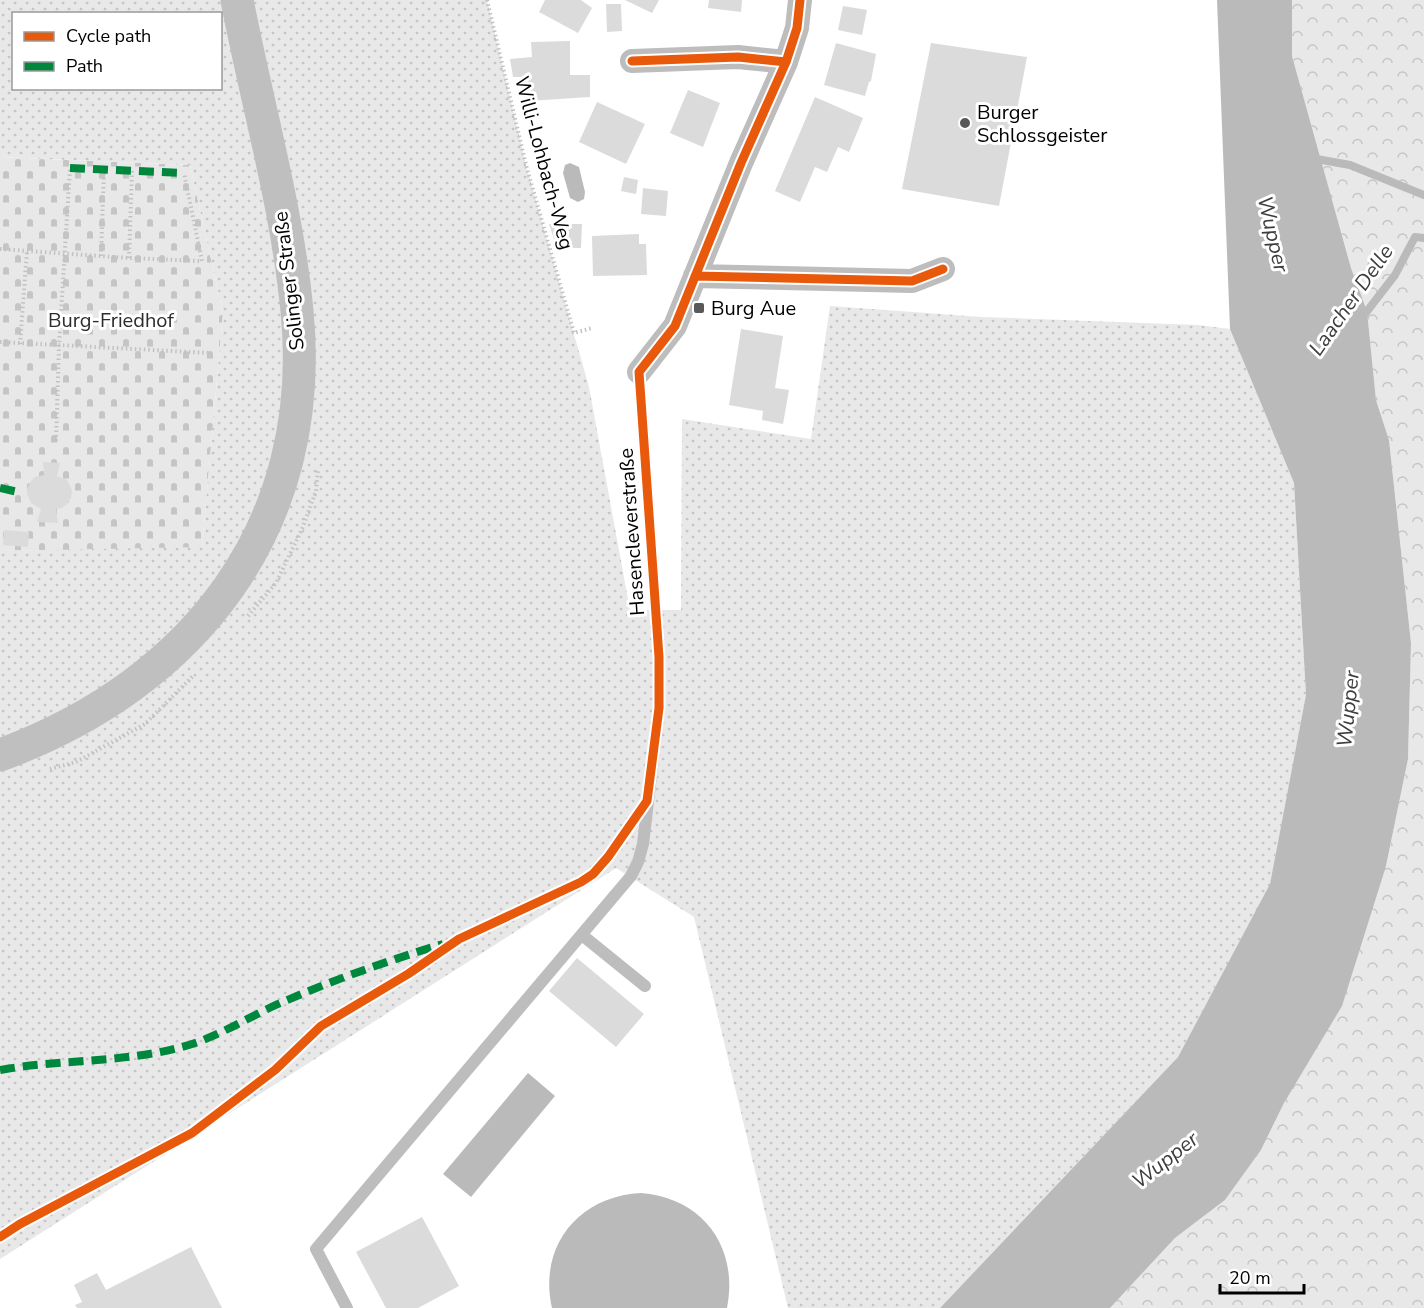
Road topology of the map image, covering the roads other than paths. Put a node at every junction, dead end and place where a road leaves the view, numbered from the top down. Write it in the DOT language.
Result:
graph roads {
  1 [pos="237,0"];
  2 [pos="800,0"];
  3 [pos="632,61"];
  4 [pos="786,62"];
  5 [pos="943,269"];
  6 [pos="695,276"];
  7 [pos="639,372"];
  8 [pos="0,755"];
  9 [pos="582,935"];
  10 [pos="645,986"];
  11 [pos="347,1308"];
  1 -- 8 [label="main road, Solinger Straße"];
  2 -- 4 [label="street, Hasencleverstraße"];
  3 -- 4 [label="street"];
  4 -- 6 [label="street, Hasencleverstraße"];
  5 -- 6 [label="street"];
  6 -- 7 [label="street, Hasencleverstraße"];
  7 -- 9 [label="lane, Hasencleverstraße"];
  9 -- 10 [label="lane"];
  9 -- 11 [label="lane, Hasencleverstraße"];
}
